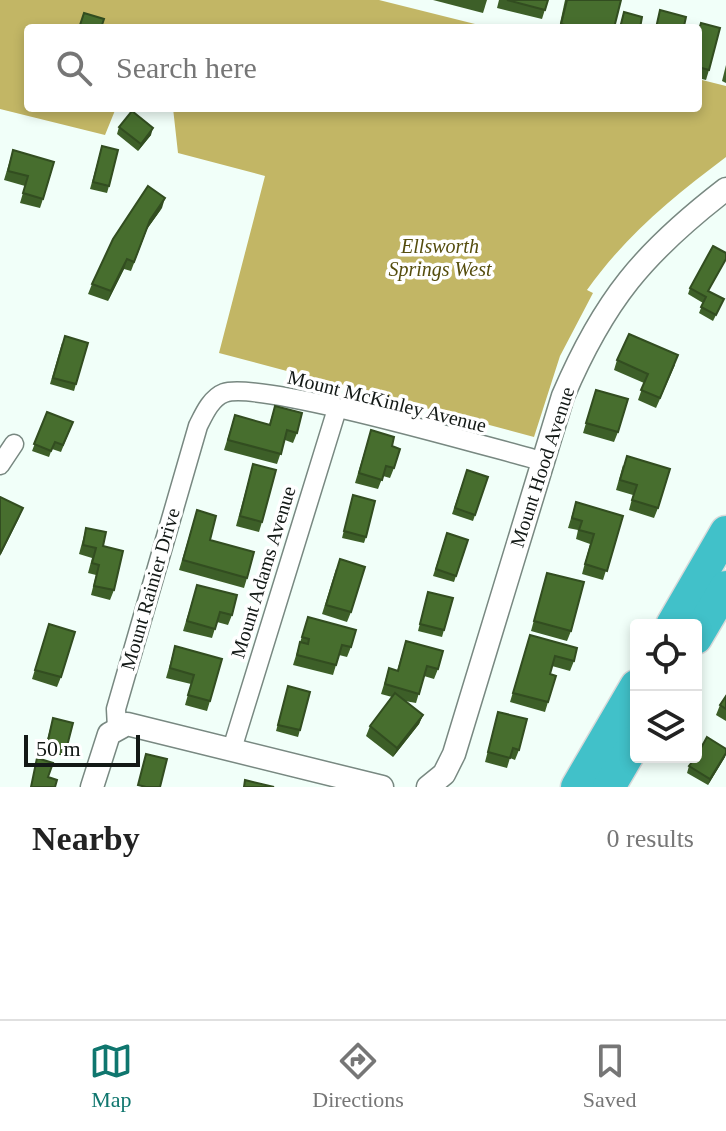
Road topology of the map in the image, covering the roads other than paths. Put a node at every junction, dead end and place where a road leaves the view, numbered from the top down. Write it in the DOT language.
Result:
graph roads {
  1 [pos="726,189"];
  2 [pos="222,394"];
  3 [pos="337,409"];
  4 [pos="14,444"];
  5 [pos="542,461"];
  6 [pos="0,465"];
  7 [pos="726,532"];
  8 [pos="726,587"];
  9 [pos="675,619"];
  10 [pos="702,628"];
  11 [pos="633,691"];
  12 [pos="117,728"];
  13 [pos="232,749"];
  14 [pos="630,751"];
  15 [pos="644,763"];
  16 [pos="92,787"];
  17 [pos="382,787"];
  18 [pos="429,787"];
  19 [pos="577,787"];
  20 [pos="609,787"];
  21 [pos="631,787"];
  1 -- 5 [label="street, Mount Hood Avenue"];
  2 -- 3 [label="street, Mount McKinley Avenue"];
  2 -- 12 [label="street, Mount Rainier Drive"];
  3 -- 5 [label="street, Mount McKinley Avenue"];
  3 -- 13 [label="street, Mount Adams Avenue"];
  4 -- 6 [label="street"];
  5 -- 18 [label="street, Mount Hood Avenue"];
  7 -- 9 [label="highway"];
  8 -- 10 [label="highway"];
  11 -- 19 [label="highway"];
  12 -- 13 [label="street"];
  12 -- 16 [label="street, Mount Rainier Drive"];
  13 -- 17 [label="street"];
  14 -- 20 [label="highway"];
  15 -- 21 [label="highway"];
}
